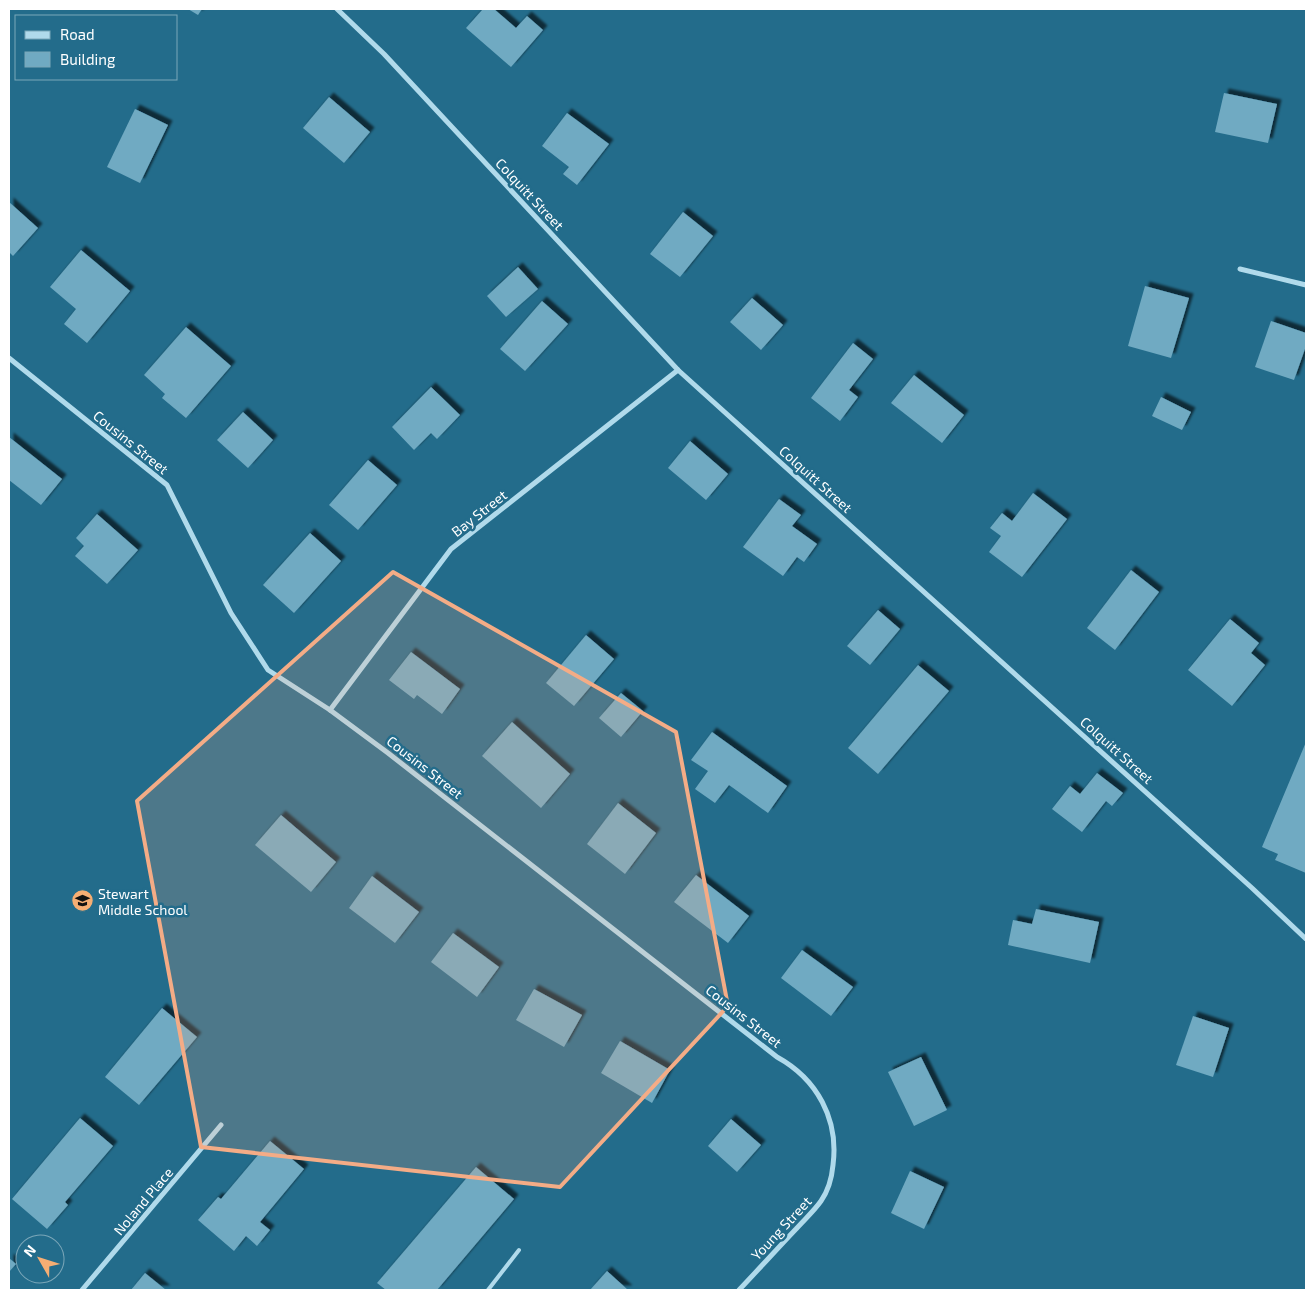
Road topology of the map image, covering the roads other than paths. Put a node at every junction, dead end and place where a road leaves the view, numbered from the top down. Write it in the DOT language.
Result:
graph roads {
  1 [pos="337,9"];
  2 [pos="1240,269"];
  3 [pos="1306,285"];
  4 [pos="9,358"];
  5 [pos="678,370"];
  6 [pos="330,710"];
  7 [pos="1306,940"];
  8 [pos="221,1125"];
  9 [pos="832,1177"];
  10 [pos="519,1250"];
  11 [pos="82,1290"];
  12 [pos="488,1290"];
  13 [pos="739,1290"];
  1 -- 5 [label="street, Colquitt Street"];
  2 -- 3 [label="street"];
  4 -- 6 [label="street, Cousins Street"];
  5 -- 6 [label="street, Bay Street"];
  5 -- 7 [label="street, Colquitt Street"];
  6 -- 9 [label="street, Cousins Street"];
  8 -- 11 [label="street, Noland Place"];
  9 -- 13 [label="street, Young Street"];
  10 -- 12 [label="lane"];
}
